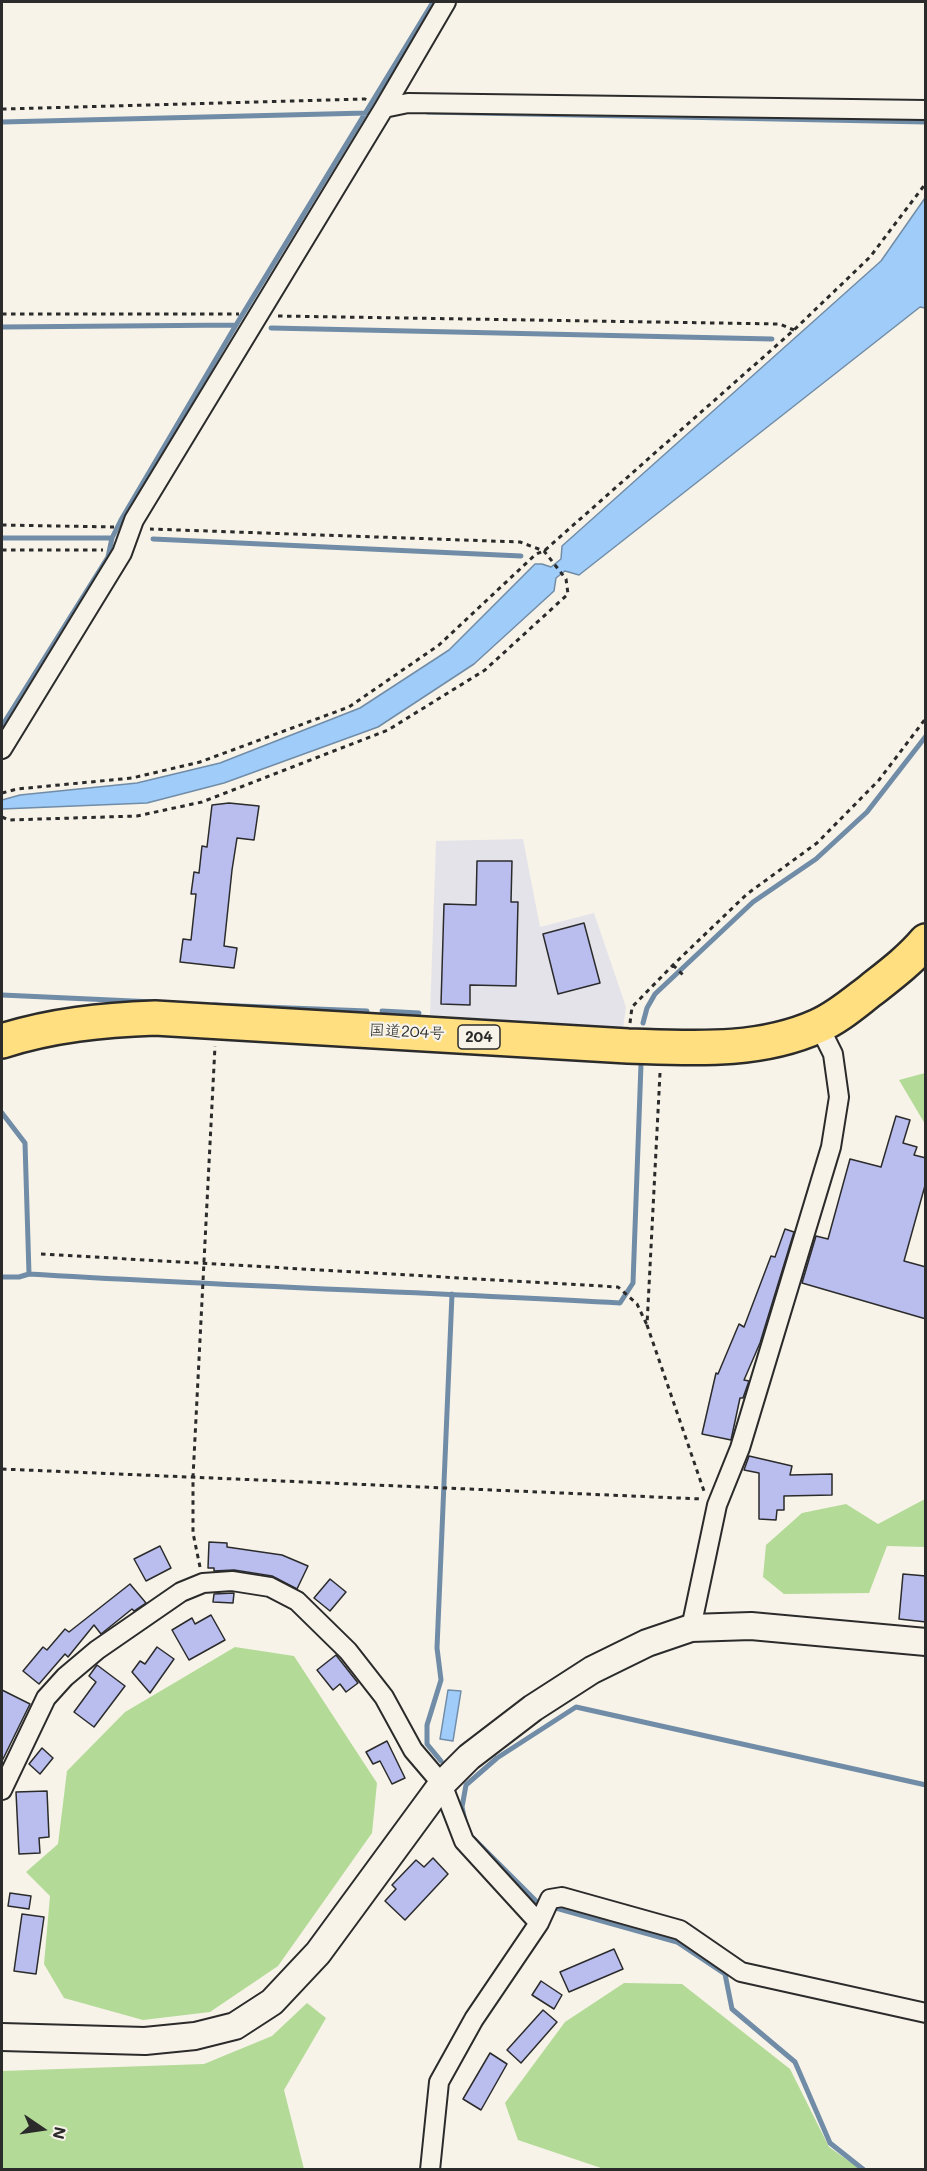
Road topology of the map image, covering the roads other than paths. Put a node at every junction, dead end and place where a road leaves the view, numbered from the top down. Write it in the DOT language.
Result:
graph roads {
  1 [pos="446,2"];
  2 [pos="384,108"];
  3 [pos="926,110"];
  4 [pos="2,748"];
  5 [pos="926,941"];
  6 [pos="819,1026"];
  7 [pos="2,1041"];
  8 [pos="691,1628"];
  9 [pos="926,1642"];
  10 [pos="442,1784"];
  11 [pos="2,1790"];
  12 [pos="545,1912"];
  13 [pos="926,2013"];
  14 [pos="2,2037"];
  15 [pos="430,2169"];
  1 -- 2 [label="street"];
  2 -- 3 [label="street"];
  2 -- 4 [label="street"];
  5 -- 6 [label="highway, 国道204号 / 204"];
  6 -- 7 [label="highway, 国道204号 / 204"];
  6 -- 8 [label="street"];
  8 -- 9 [label="street"];
  8 -- 10 [label="street"];
  10 -- 11 [label="street"];
  10 -- 12 [label="street"];
  10 -- 14 [label="street"];
  12 -- 13 [label="street"];
  12 -- 15 [label="street"];
}
